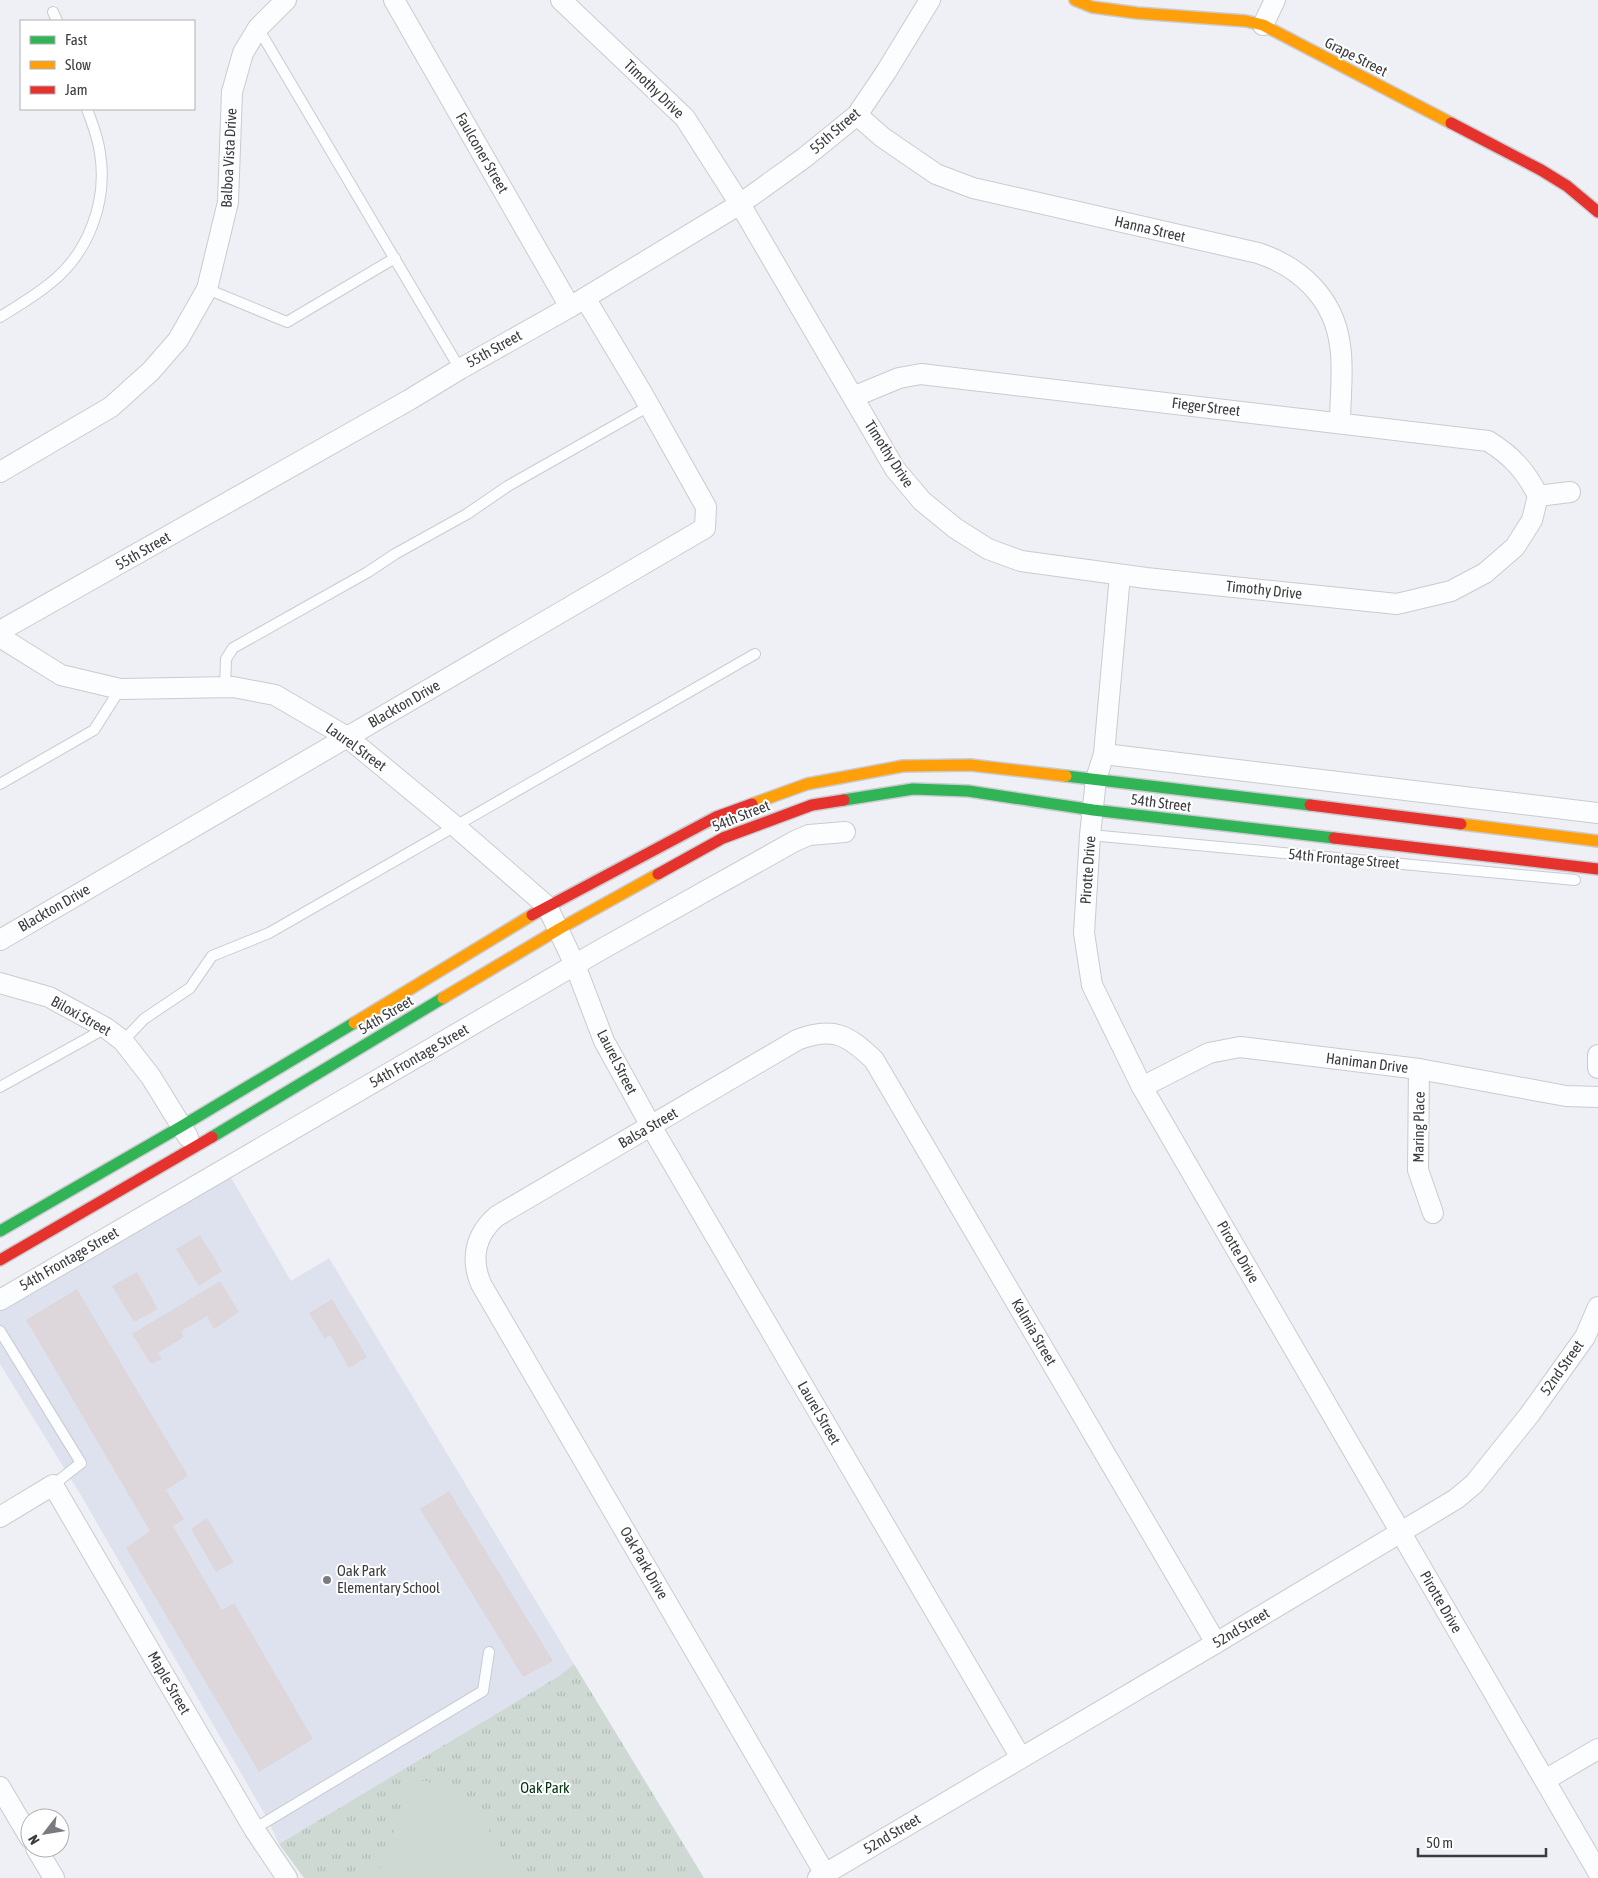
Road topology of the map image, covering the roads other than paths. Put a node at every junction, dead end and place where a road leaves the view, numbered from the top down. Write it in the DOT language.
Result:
graph roads {
  1 [pos="286,0"];
  2 [pos="394,0"];
  3 [pos="561,0"];
  4 [pos="930,0"];
  5 [pos="1075,0"];
  6 [pos="1275,0"];
  7 [pos="1263,25"];
  8 [pos="258,28"];
  9 [pos="87,110"];
  10 [pos="857,115"];
  11 [pos="740,204"];
  12 [pos="1598,212"];
  13 [pos="395,258"];
  14 [pos="207,289"];
  15 [pos="577,302"];
  16 [pos="0,317"];
  17 [pos="460,369"];
  18 [pos="853,397"];
  19 [pos="650,406"];
  20 [pos="1340,422"];
  21 [pos="0,472"];
  22 [pos="1570,492"];
  23 [pos="1538,496"];
  24 [pos="705,528"];
  25 [pos="1120,575"];
  26 [pos="0,631"];
  27 [pos="0,637"];
  28 [pos="755,654"];
  29 [pos="225,687"];
  30 [pos="120,689"];
  31 [pos="348,737"];
  32 [pos="1104,754"];
  33 [pos="1096,779"];
  34 [pos="0,784"];
  35 [pos="1093,810"];
  36 [pos="1598,813"];
  37 [pos="455,826"];
  38 [pos="846,832"];
  39 [pos="1090,835"];
  40 [pos="1598,841"];
  41 [pos="1598,869"];
  42 [pos="1588,881"];
  43 [pos="547,906"];
  44 [pos="559,929"];
  45 [pos="0,940"];
  46 [pos="575,965"];
  47 [pos="0,983"];
  48 [pos="106,1028"];
  49 [pos="838,1034"];
  50 [pos="123,1041"];
  51 [pos="1598,1055"];
  52 [pos="1598,1068"];
  53 [pos="1419,1070"];
  54 [pos="0,1087"];
  55 [pos="1142,1087"];
  56 [pos="1598,1097"];
  57 [pos="182,1126"];
  58 [pos="651,1126"];
  59 [pos="194,1147"];
  60 [pos="1433,1213"];
  61 [pos="0,1231"];
  62 [pos="476,1249"];
  63 [pos="0,1260"];
  64 [pos="0,1300"];
  65 [pos="1598,1307"];
  66 [pos="0,1331"];
  67 [pos="53,1485"];
  68 [pos="0,1517"];
  69 [pos="1401,1532"];
  70 [pos="1216,1643"];
  71 [pos="489,1652"];
  72 [pos="1598,1749"];
  73 [pos="1021,1758"];
  74 [pos="1545,1780"];
  75 [pos="0,1787"];
  76 [pos="20,1821"];
  77 [pos="254,1830"];
  78 [pos="42,1858"];
  79 [pos="1598,1872"];
  80 [pos="822,1876"];
  81 [pos="54,1878"];
  82 [pos="287,1878"];
  1 -- 8 [label="street, Balboa Vista Drive"];
  2 -- 15 [label="street, Faulconer Street"];
  3 -- 11 [label="street, Timothy Drive"];
  4 -- 10 [label="street, 55th Street"];
  5 -- 7 [label="main road, Grape Street"];
  6 -- 7 [label="street"];
  7 -- 12 [label="main road, Grape Street"];
  8 -- 13 [label="lane"];
  8 -- 14 [label="street, Balboa Vista Drive"];
  9 -- 16 [label="lane"];
  10 -- 11 [label="street, 55th Street"];
  10 -- 20 [label="street, Hanna Street"];
  11 -- 15 [label="street, 55th Street"];
  11 -- 18 [label="street, Timothy Drive"];
  13 -- 14 [label="lane"];
  13 -- 17 [label="lane"];
  14 -- 21 [label="street, Balboa Vista Drive"];
  15 -- 17 [label="street, 55th Street"];
  15 -- 19 [label="street, Faulconer Street"];
  17 -- 26 [label="street, 55th Street"];
  18 -- 20 [label="street, Fieger Street"];
  18 -- 25 [label="street, Timothy Drive"];
  19 -- 24 [label="street, Faulconer Street"];
  19 -- 29 [label="lane"];
  20 -- 23 [label="street, Fieger Street"];
  22 -- 23 [label="street"];
  23 -- 25 [label="street, Timothy Drive"];
  24 -- 31 [label="street, Blackton Drive"];
  25 -- 32 [label="street, Pirotte Drive"];
  27 -- 30 [label="street, Laurel Street"];
  28 -- 37 [label="lane"];
  29 -- 30 [label="street, Laurel Street"];
  29 -- 31 [label="street, Laurel Street"];
  30 -- 34 [label="lane"];
  31 -- 37 [label="street, Laurel Street"];
  31 -- 45 [label="street, Blackton Drive"];
  32 -- 33 [label="street, Pirotte Drive"];
  32 -- 36 [label="street"];
  33 -- 35 [label="street, Pirotte Drive"];
  33 -- 40 [label="main road, 54th Street"];
  33 -- 43 [label="main road, 54th Street"];
  35 -- 39 [label="street, Pirotte Drive"];
  35 -- 41 [label="main road, 54th Street"];
  35 -- 44 [label="main road, 54th Street"];
  37 -- 43 [label="street, Laurel Street"];
  37 -- 50 [label="lane"];
  38 -- 46 [label="street, 54th Frontage Street"];
  39 -- 42 [label="lane, 54th Frontage Street"];
  39 -- 55 [label="street, Pirotte Drive"];
  43 -- 44 [label="street, Laurel Street"];
  43 -- 57 [label="main road, 54th Street"];
  44 -- 46 [label="street, Laurel Street"];
  44 -- 59 [label="main road, 54th Street"];
  46 -- 58 [label="street, Laurel Street"];
  46 -- 64 [label="street, 54th Frontage Street"];
  47 -- 48 [label="street, Biloxi Street"];
  48 -- 50 [label="street, Biloxi Street"];
  48 -- 54 [label="lane"];
  49 -- 58 [label="street, Balsa Street"];
  49 -- 70 [label="street, Kalmia Street"];
  50 -- 57 [label="street, Biloxi Street"];
  51 -- 52 [label="street"];
  53 -- 55 [label="street, Haniman Drive"];
  53 -- 56 [label="street, Haniman Drive"];
  53 -- 60 [label="street, Maring Place"];
  55 -- 69 [label="street, Pirotte Drive"];
  57 -- 59 [label="street, Biloxi Street"];
  57 -- 61 [label="main road, 54th Street"];
  58 -- 62 [label="street, Balsa Street"];
  58 -- 73 [label="street, Laurel Street"];
  59 -- 63 [label="main road, 54th Street"];
  62 -- 80 [label="street, Oak Park Drive"];
  65 -- 69 [label="street, 52nd Street"];
  66 -- 67 [label="lane"];
  67 -- 68 [label="street"];
  67 -- 77 [label="street, Maple Street"];
  69 -- 70 [label="street, 52nd Street"];
  69 -- 74 [label="street, Pirotte Drive"];
  70 -- 73 [label="street, 52nd Street"];
  71 -- 77 [label="lane"];
  72 -- 74 [label="street"];
  73 -- 80 [label="street, 52nd Street"];
  74 -- 79 [label="street, Pirotte Drive"];
  75 -- 76 [label="street"];
  77 -- 82 [label="street, Maple Street"];
  78 -- 81 [label="street"];
}
